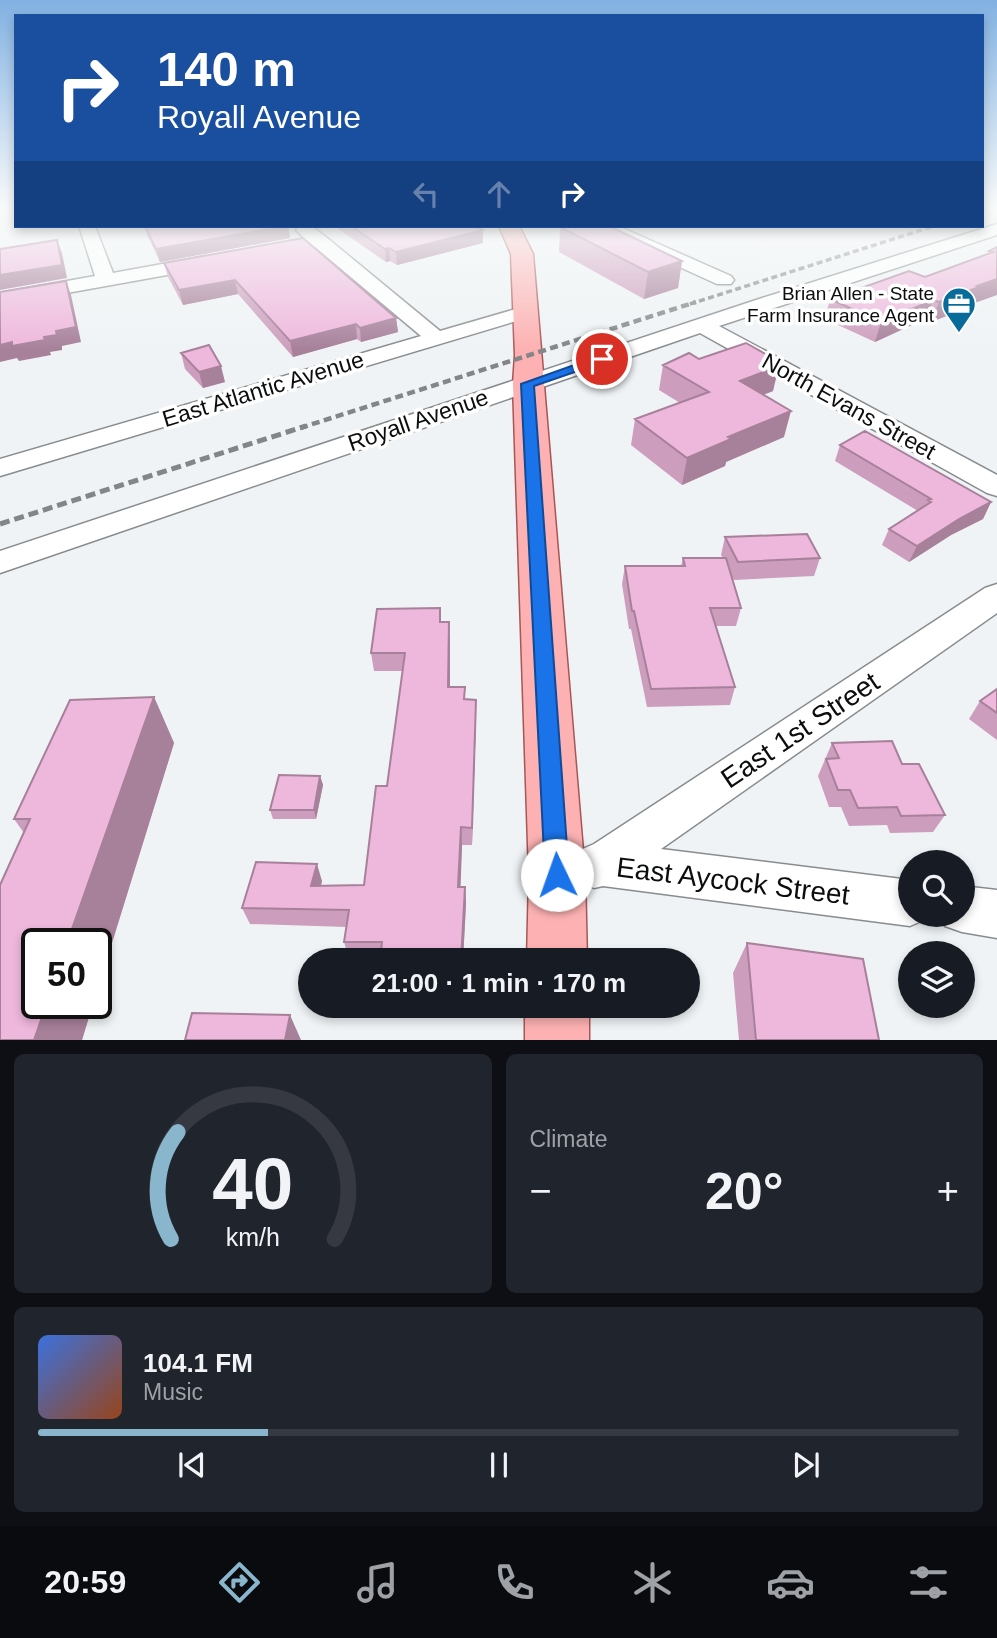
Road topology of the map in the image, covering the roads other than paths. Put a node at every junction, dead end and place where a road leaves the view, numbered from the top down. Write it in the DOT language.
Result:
graph roads {
  1 [pos="97,254"];
  2 [pos="335,254"];
  3 [pos="522,254"];
  4 [pos="665,254"];
  5 [pos="922,254"];
  6 [pos="226,258"];
  7 [pos="106,280"];
  8 [pos="724,280"];
  9 [pos="0,299"];
  10 [pos="526,312"];
  11 [pos="702,325"];
  12 [pos="436,338"];
  13 [pos="528,384"];
  14 [pos="0,468"];
  15 [pos="997,487"];
  16 [pos="0,562"];
  17 [pos="997,596"];
  18 [pos="603,864"];
  19 [pos="557,875"];
  20 [pos="898,901"];
  21 [pos="975,911"];
  22 [pos="997,914"];
  23 [pos="557,948"];
  24 [pos="557,1018"];
  25 [pos="557,1040"];
  1 -- 7 [label="street"];
  2 -- 12 [label="street"];
  3 -- 10 [label="main road"];
  4 -- 8 [label="street"];
  5 -- 11 [label="street, Royall Avenue"];
  6 -- 7 [label="street"];
  7 -- 9 [label="street"];
  10 -- 12 [label="street, East Atlantic Avenue"];
  10 -- 13 [label="main road"];
  11 -- 13 [label="street, Royall Avenue"];
  11 -- 15 [label="street, North Evans Street"];
  12 -- 14 [label="street, East Atlantic Avenue"];
  13 -- 16 [label="street, Royall Avenue"];
  13 -- 19 [label="main road"];
  17 -- 18 [label="street, East 1st Street"];
  18 -- 19 [label="street, East Aycock Street"];
  18 -- 20 [label="street, East Aycock Street"];
  19 -- 23 [label="main road"];
  21 -- 22 [label="street"];
  24 -- 25 [label="main road"];
}
